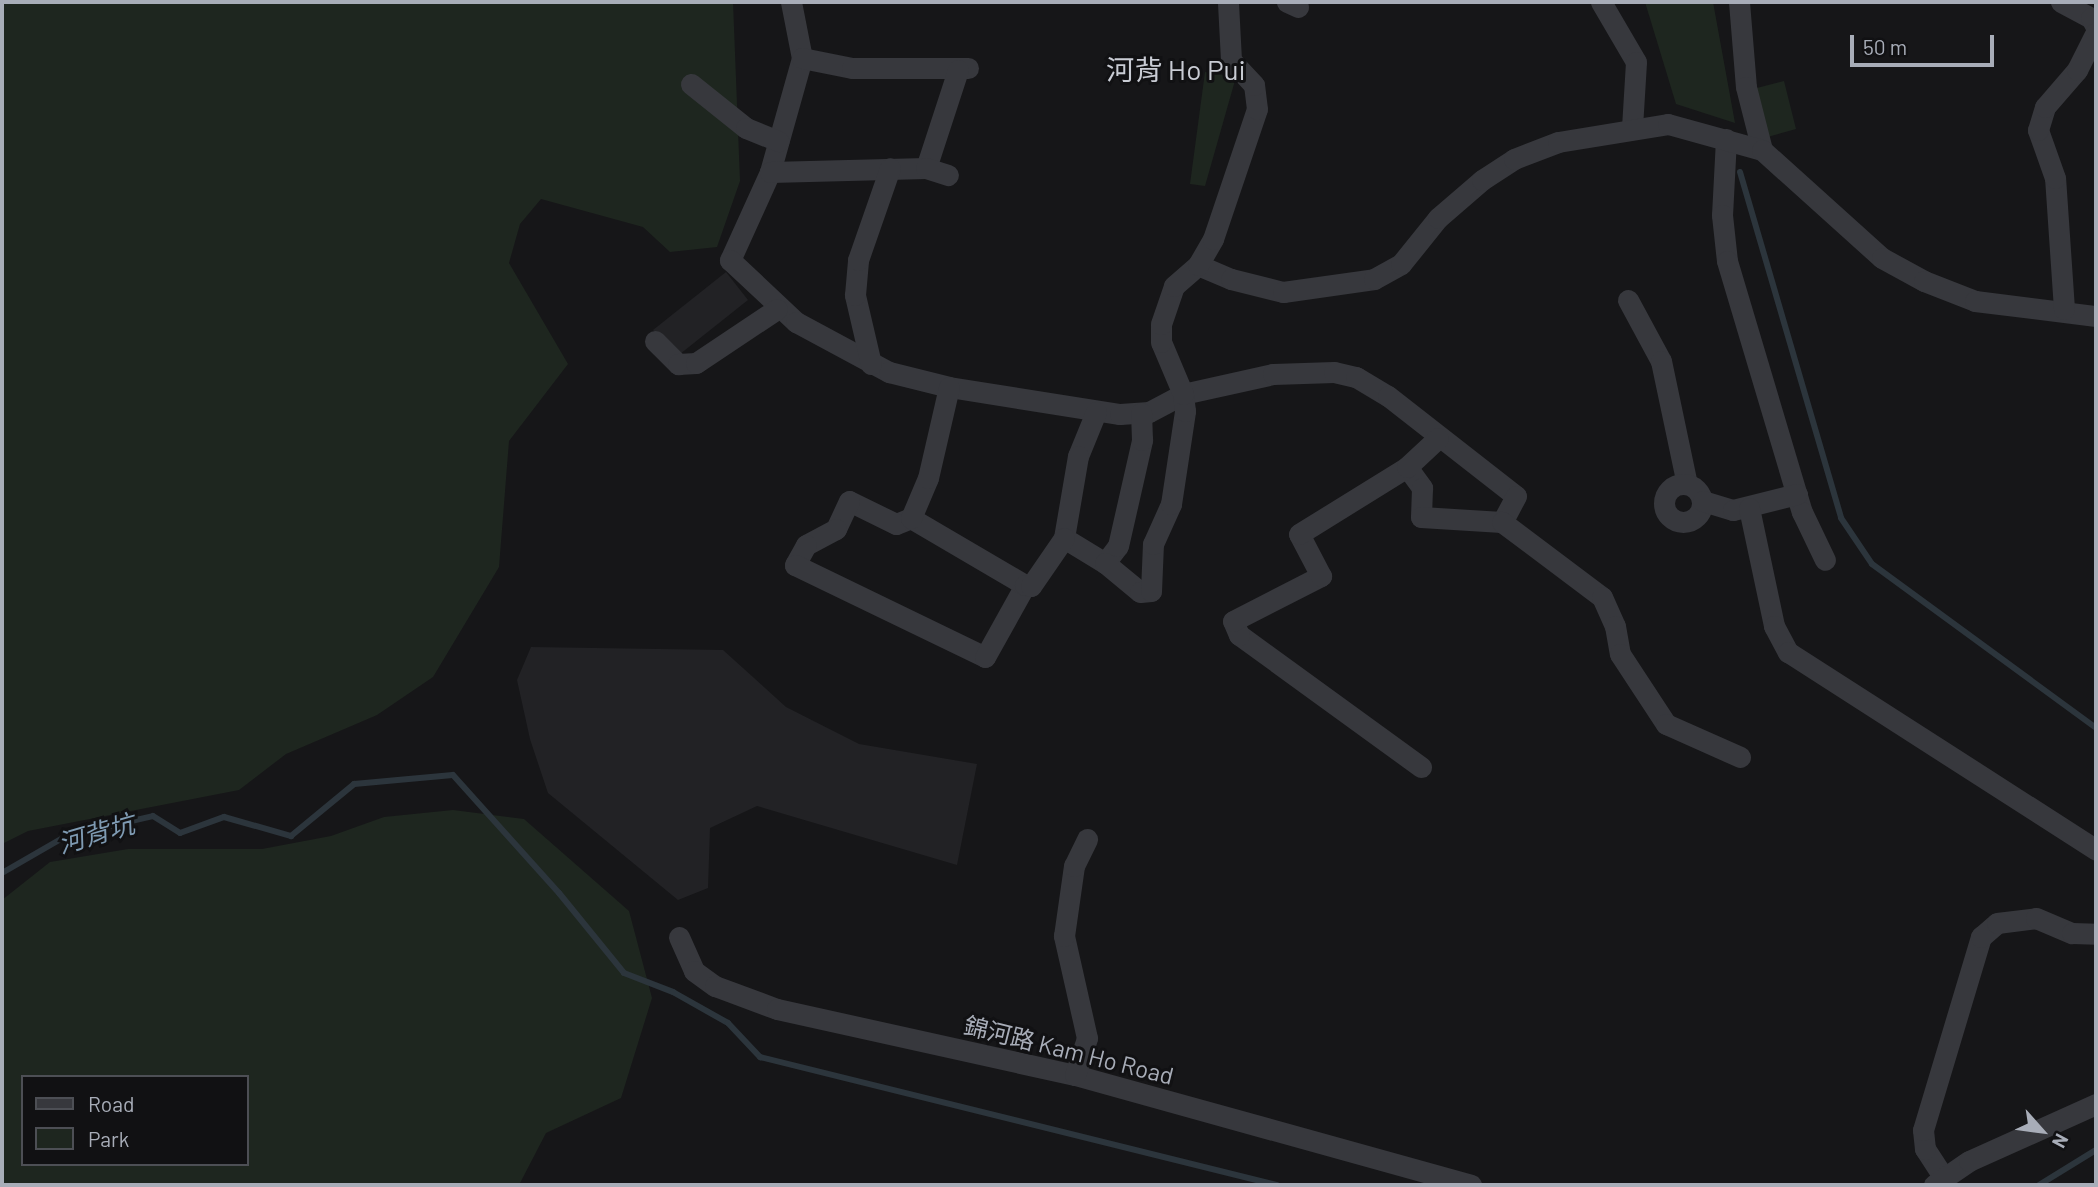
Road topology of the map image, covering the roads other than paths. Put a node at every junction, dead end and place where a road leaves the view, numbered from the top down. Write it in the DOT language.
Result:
graph roads {
  1 [pos="791,2"];
  2 [pos="1228,2"];
  3 [pos="1601,2"];
  4 [pos="1739,2"];
  5 [pos="2061,2"];
  6 [pos="2096,29"];
  7 [pos="802,58"];
  8 [pos="691,84"];
  9 [pos="1632,128"];
  10 [pos="1726,139"];
  11 [pos="778,141"];
  12 [pos="1762,150"];
  13 [pos="890,168"];
  14 [pos="926,168"];
  15 [pos="770,172"];
  16 [pos="948,175"];
  17 [pos="1198,265"];
  18 [pos="1628,300"];
  19 [pos="777,309"];
  20 [pos="2064,309"];
  21 [pos="2096,316"];
  22 [pos="655,341"];
  23 [pos="871,364"];
  24 [pos="949,387"];
  25 [pos="1184,394"];
  26 [pos="1096,412"];
  27 [pos="1140,413"];
  28 [pos="1438,438"];
  29 [pos="1407,467"];
  30 [pos="1687,484"];
  31 [pos="1797,494"];
  32 [pos="1703,501"];
  33 [pos="1749,508"];
  34 [pos="911,518"];
  35 [pos="1502,522"];
  36 [pos="1064,538"];
  37 [pos="1825,559"];
  38 [pos="1105,563"];
  39 [pos="1025,585"];
  40 [pos="1740,757"];
  41 [pos="1421,767"];
  42 [pos="1087,839"];
  43 [pos="2096,850"];
  44 [pos="2096,934"];
  45 [pos="679,937"];
  46 [pos="1075,1075"];
  47 [pos="2096,1104"];
  48 [pos="1939,1182"];
  49 [pos="1471,1185"];
  1 -- 7 [label="street"];
  2 -- 17 [label="street"];
  3 -- 9 [label="street"];
  4 -- 12 [label="street"];
  5 -- 6 [label="street"];
  6 -- 20 [label="street"];
  7 -- 11 [label="street"];
  7 -- 14 [label="street"];
  8 -- 11 [label="street"];
  9 -- 10 [label="street"];
  9 -- 17 [label="street"];
  10 -- 12 [label="street"];
  10 -- 31 [label="street"];
  11 -- 15 [label="street"];
  12 -- 20 [label="street"];
  13 -- 14 [label="street"];
  13 -- 15 [label="street"];
  13 -- 23 [label="street"];
  14 -- 16 [label="street"];
  15 -- 19 [label="street"];
  17 -- 25 [label="street"];
  18 -- 30 [label="street"];
  19 -- 22 [label="street"];
  19 -- 23 [label="street"];
  20 -- 21 [label="street"];
  23 -- 24 [label="street"];
  24 -- 26 [label="street"];
  24 -- 34 [label="street"];
  25 -- 27 [label="street"];
  25 -- 28 [label="street"];
  25 -- 38 [label="street"];
  26 -- 27 [label="street"];
  26 -- 36 [label="street"];
  27 -- 38 [label="street"];
  28 -- 29 [label="street"];
  28 -- 35 [label="street"];
  29 -- 35 [label="street"];
  29 -- 41 [label="street"];
  30 -- 32 [label="street"];
  30 -- 32 [label="street"];
  31 -- 33 [label="street"];
  31 -- 37 [label="street"];
  32 -- 33 [label="street"];
  33 -- 43 [label="street"];
  34 -- 39 [label="street"];
  34 -- 39 [label="street"];
  35 -- 40 [label="street"];
  36 -- 38 [label="street"];
  36 -- 39 [label="street"];
  42 -- 46 [label="street"];
  44 -- 48 [label="street"];
  45 -- 46 [label="street, 錦河路 Kam Ho Road"];
  46 -- 49 [label="street, 錦河路 Kam Ho Road"];
  47 -- 48 [label="street"];
}
